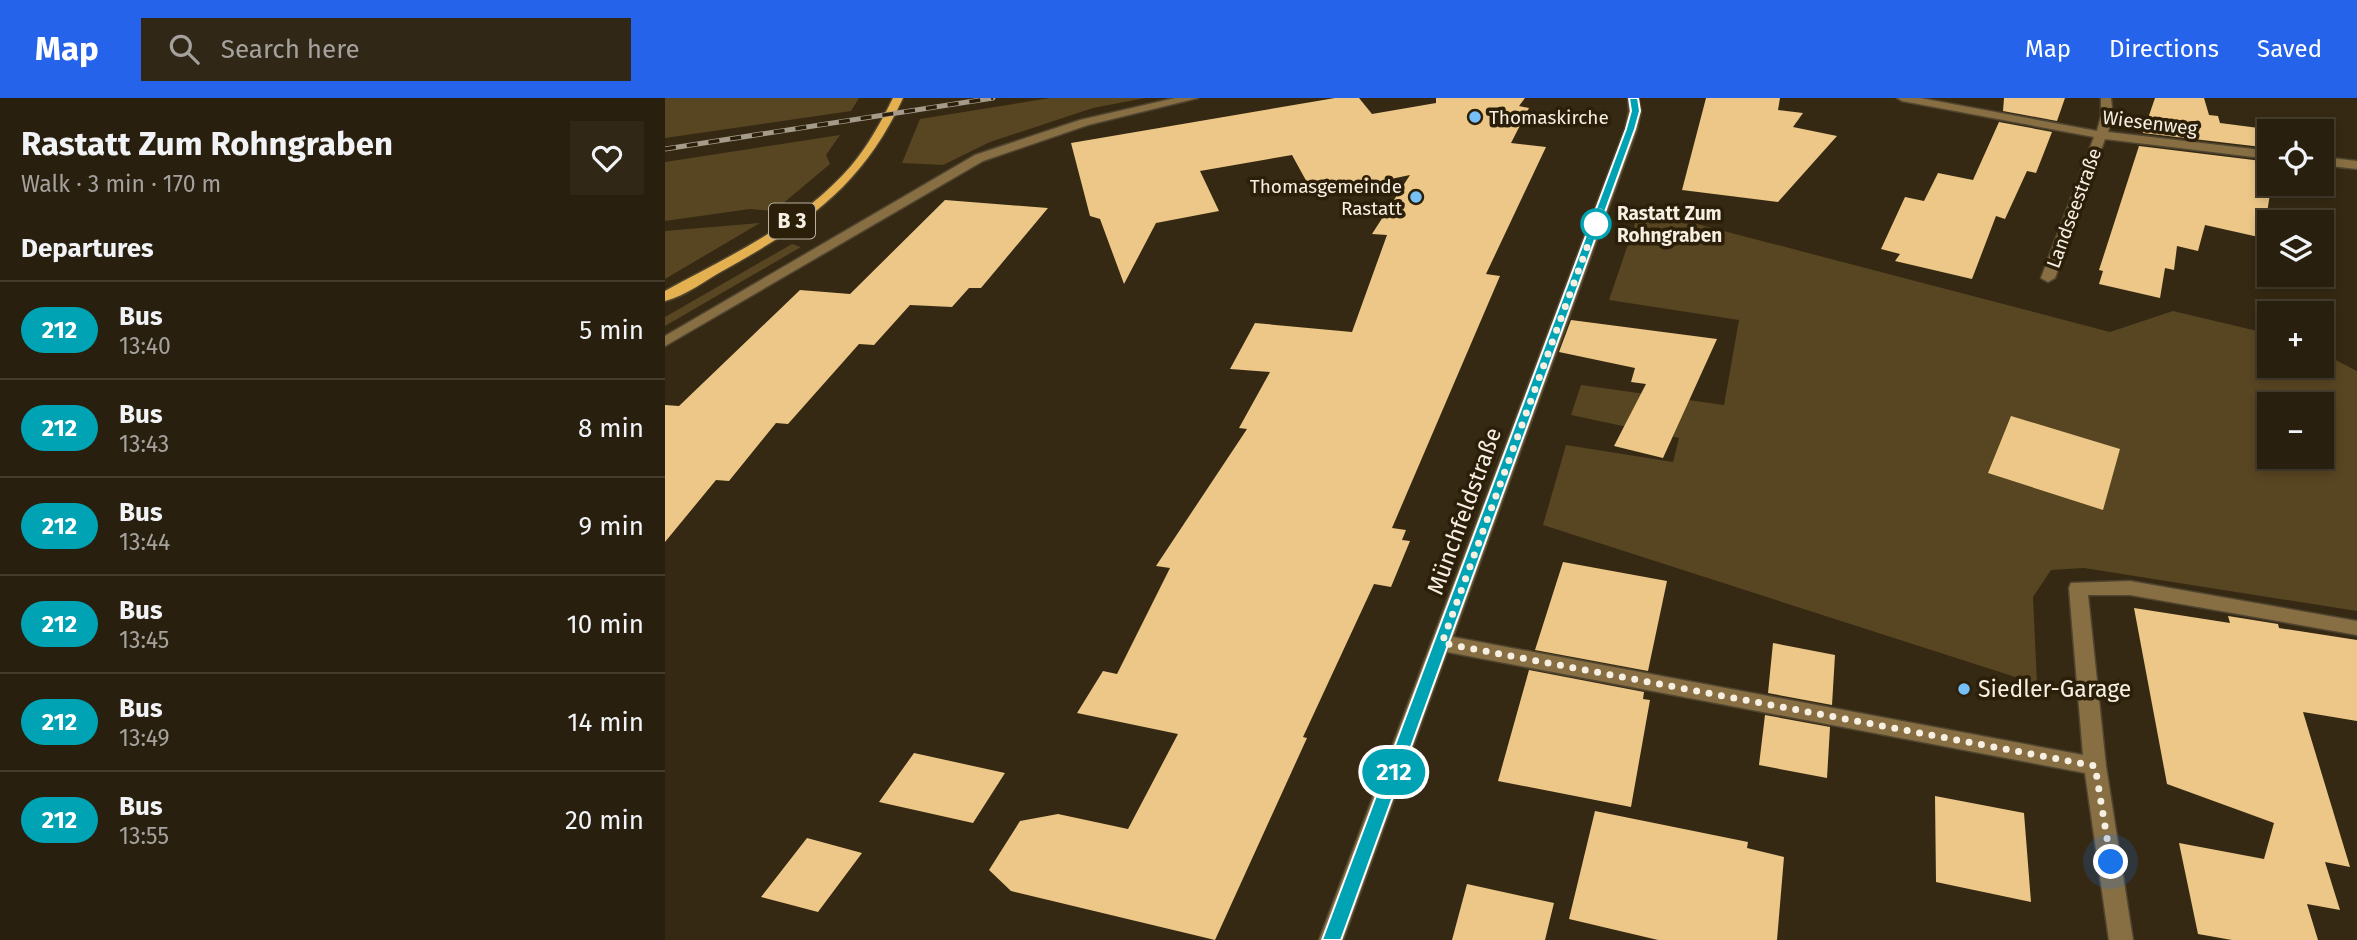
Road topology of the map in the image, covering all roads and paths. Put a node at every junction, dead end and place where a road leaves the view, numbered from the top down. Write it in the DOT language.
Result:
graph roads {
  1 [pos="898,98"];
  2 [pos="1193,98"];
  3 [pos="1633,98"];
  4 [pos="1902,98"];
  5 [pos="2106,98"];
  6 [pos="2101,135"];
  7 [pos="2257,153"];
  8 [pos="2334,162"];
  9 [pos="2357,165"];
  10 [pos="2048,278"];
  11 [pos="665,297"];
  12 [pos="665,342"];
  13 [pos="2357,628"];
  14 [pos="1442,643"];
  15 [pos="2095,766"];
  16 [pos="1331,940"];
  17 [pos="2121,940"];
  1 -- 11 [label="main road, B 3"];
  2 -- 12 [label="street"];
  3 -- 14 [label="street, Münchfeldstraße"];
  4 -- 6 [label="street, Wiesenweg"];
  5 -- 6 [label="street, Landseestraße"];
  6 -- 7 [label="street, Wiesenweg"];
  6 -- 10 [label="street, Landseestraße"];
  8 -- 9 [label="street"];
  13 -- 15 [label="street"];
  14 -- 15 [label="street"];
  14 -- 16 [label="street, Münchfeldstraße"];
  15 -- 17 [label="street"];
}
